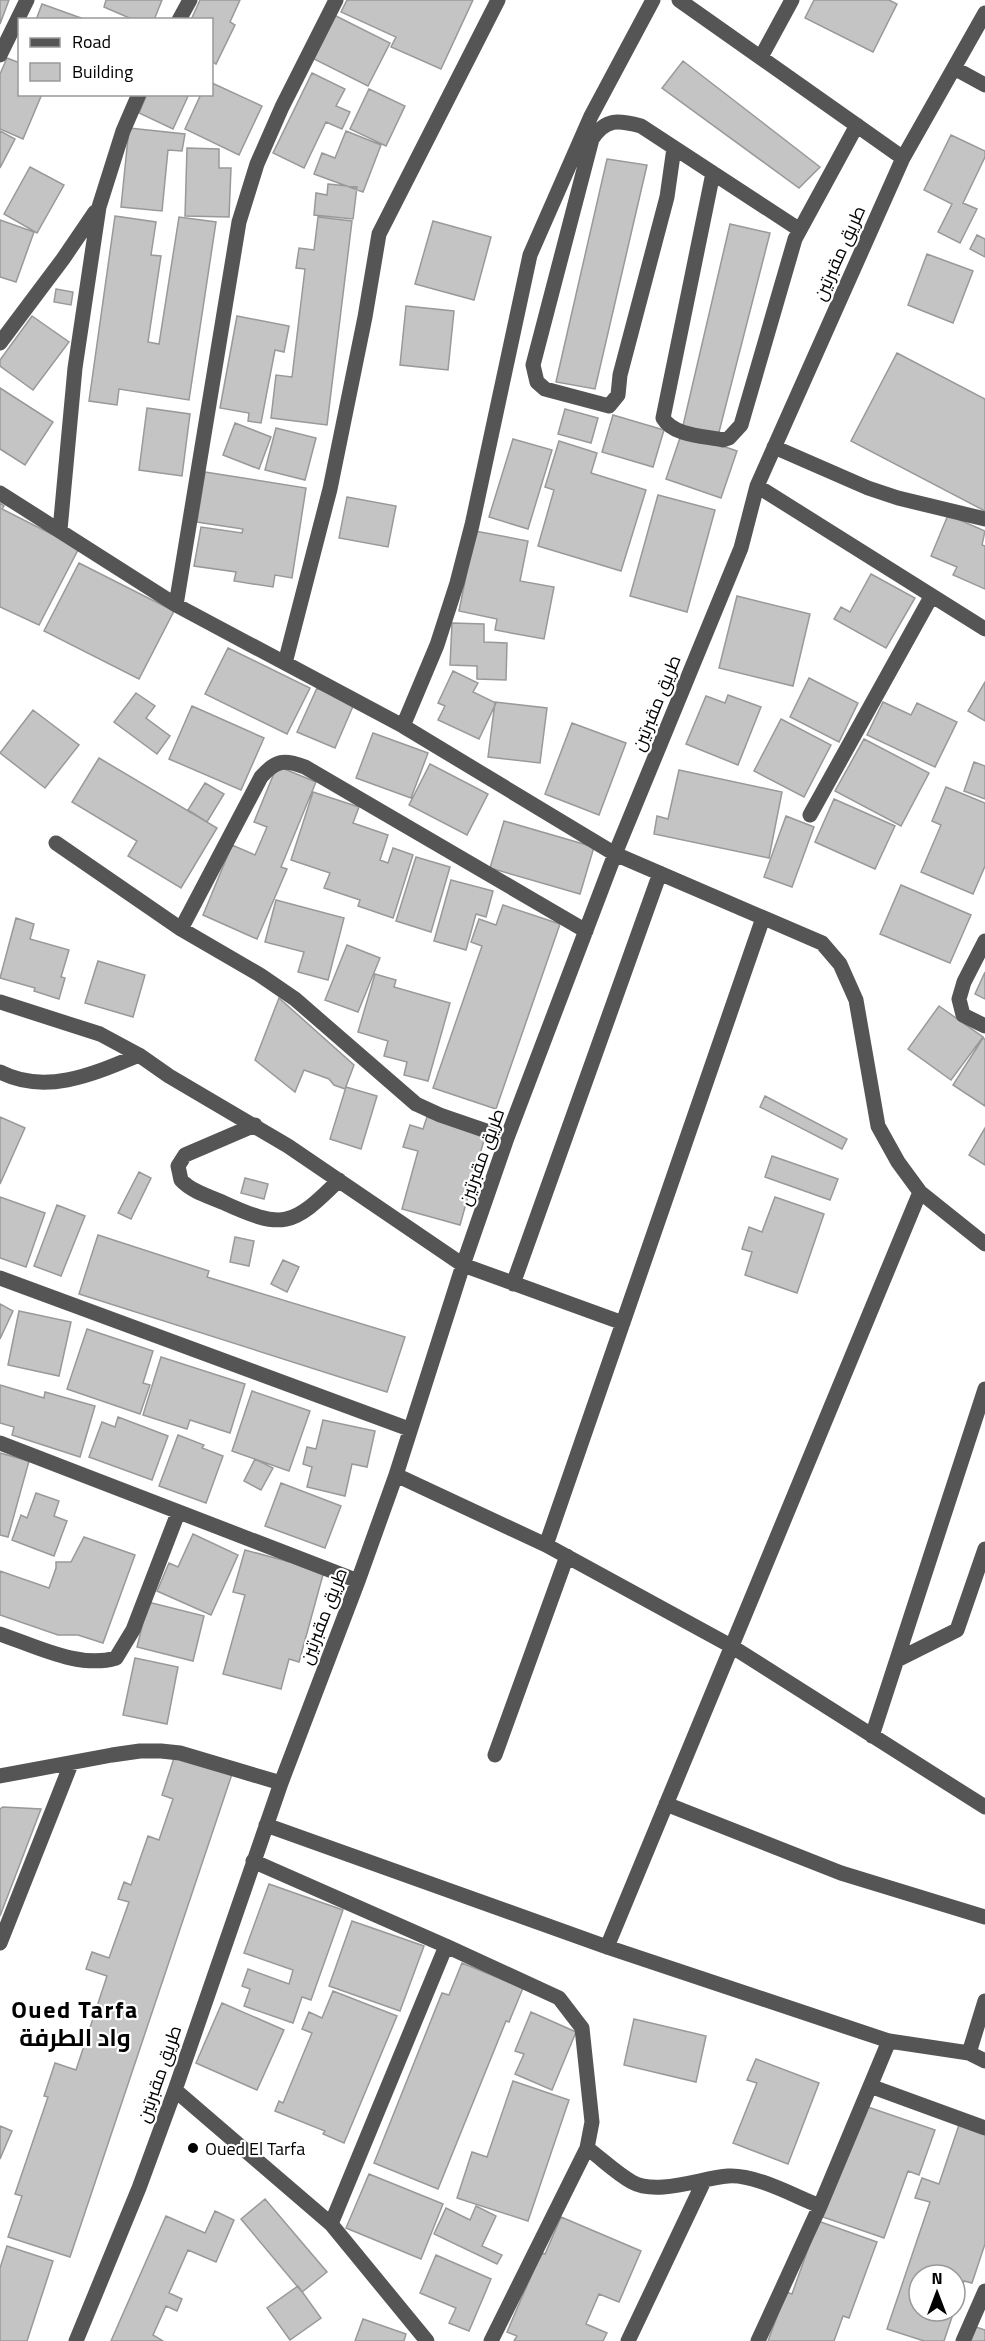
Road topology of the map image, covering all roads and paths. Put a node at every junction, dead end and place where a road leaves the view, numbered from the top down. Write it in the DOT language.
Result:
graph roads {
  1 [pos="27,0"];
  2 [pos="190,0"];
  3 [pos="336,0"];
  4 [pos="498,0"];
  5 [pos="653,0"];
  6 [pos="679,0"];
  7 [pos="792,0"];
  8 [pos="985,13"];
  9 [pos="18,18"];
  10 [pos="18,18"];
  11 [pos="180,18"];
  12 [pos="0,55"];
  13 [pos="761,57"];
  14 [pos="954,68"];
  15 [pos="985,85"];
  16 [pos="138,96"];
  17 [pos="857,125"];
  18 [pos="674,148"];
  19 [pos="903,158"];
  20 [pos="713,173"];
  21 [pos="99,207"];
  22 [pos="800,230"];
  23 [pos="0,343"];
  24 [pos="774,447"];
  25 [pos="757,486"];
  26 [pos="0,493"];
  27 [pos="985,519"];
  28 [pos="60,530"];
  29 [pos="931,597"];
  30 [pos="176,605"];
  31 [pos="985,629"];
  32 [pos="285,663"];
  33 [pos="403,726"];
  34 [pos="810,815"];
  35 [pos="56,843"];
  36 [pos="615,854"];
  37 [pos="660,873"];
  38 [pos="763,918"];
  39 [pos="181,929"];
  40 [pos="586,931"];
  41 [pos="985,941"];
  42 [pos="0,1002"];
  43 [pos="985,1026"];
  44 [pos="139,1055"];
  45 [pos="0,1072"];
  46 [pos="255,1125"];
  47 [pos="507,1138"];
  48 [pos="339,1180"];
  49 [pos="920,1192"];
  50 [pos="985,1244"];
  51 [pos="463,1265"];
  52 [pos="0,1278"];
  53 [pos="513,1284"];
  54 [pos="623,1323"];
  55 [pos="985,1389"];
  56 [pos="409,1429"];
  57 [pos="0,1443"];
  58 [pos="396,1474"];
  59 [pos="177,1513"];
  60 [pos="546,1545"];
  61 [pos="985,1549"];
  62 [pos="567,1556"];
  63 [pos="358,1581"];
  64 [pos="0,1634"];
  65 [pos="731,1646"];
  66 [pos="897,1660"];
  67 [pos="872,1736"];
  68 [pos="495,1755"];
  69 [pos="71,1764"];
  70 [pos="0,1776"];
  71 [pos="280,1783"];
  72 [pos="666,1804"];
  73 [pos="985,1807"];
  74 [pos="266,1825"];
  75 [pos="253,1861"];
  76 [pos="985,1917"];
  77 [pos="0,1943"];
  78 [pos="446,1946"];
  79 [pos="607,1947"];
  80 [pos="985,2001"];
  81 [pos="889,2041"];
  82 [pos="969,2054"];
  83 [pos="985,2061"];
  84 [pos="870,2086"];
  85 [pos="175,2090"];
  86 [pos="985,2128"];
  87 [pos="587,2148"];
  88 [pos="704,2181"];
  89 [pos="820,2206"];
  90 [pos="331,2224"];
  91 [pos="985,2291"];
  92 [pos="76,2341"];
  93 [pos="427,2341"];
  94 [pos="490,2341"];
  95 [pos="628,2341"];
  96 [pos="758,2341"];
  97 [pos="963,2341"];
  1 -- 10 [label="street"];
  2 -- 11 [label="street"];
  3 -- 30 [label="street"];
  4 -- 32 [label="street"];
  5 -- 33 [label="street"];
  6 -- 13 [label="street"];
  7 -- 13 [label="street"];
  8 -- 14 [label="street, طريق مقبرتين"];
  9 -- 12 [label="street"];
  13 -- 17 [label="street"];
  14 -- 15 [label="street"];
  14 -- 19 [label="street, طريق مقبرتين"];
  16 -- 21 [label="street"];
  17 -- 19 [label="street"];
  17 -- 22 [label="street"];
  18 -- 18 [label="street"];
  18 -- 20 [label="street"];
  19 -- 24 [label="street, طريق مقبرتين"];
  20 -- 22 [label="street"];
  20 -- 22 [label="street"];
  21 -- 23 [label="street"];
  21 -- 28 [label="street"];
  24 -- 25 [label="street, طريق مقبرتين"];
  24 -- 27 [label="street"];
  25 -- 29 [label="street"];
  25 -- 36 [label="street, طريق مقبرتين"];
  26 -- 28 [label="street"];
  28 -- 30 [label="street"];
  29 -- 31 [label="street"];
  29 -- 34 [label="street"];
  30 -- 32 [label="street"];
  32 -- 33 [label="street"];
  33 -- 36 [label="street"];
  35 -- 39 [label="street"];
  36 -- 37 [label="street"];
  36 -- 40 [label="street, طريق مقبرتين"];
  37 -- 38 [label="street"];
  37 -- 53 [label="street"];
  38 -- 49 [label="street"];
  38 -- 54 [label="street"];
  39 -- 40 [label="street"];
  39 -- 47 [label="street"];
  40 -- 47 [label="street, طريق مقبرتين"];
  41 -- 43 [label="street"];
  42 -- 44 [label="street"];
  44 -- 45 [label="street"];
  44 -- 46 [label="street"];
  46 -- 48 [label="street"];
  46 -- 48 [label="street"];
  47 -- 51 [label="street, طريق مقبرتين"];
  48 -- 51 [label="street"];
  49 -- 50 [label="street"];
  49 -- 65 [label="street"];
  51 -- 53 [label="street"];
  51 -- 56 [label="street, طريق مقبرتين"];
  52 -- 56 [label="street"];
  53 -- 54 [label="street"];
  54 -- 60 [label="street"];
  55 -- 66 [label="street"];
  56 -- 58 [label="street, طريق مقبرتين"];
  57 -- 59 [label="street"];
  58 -- 60 [label="street"];
  58 -- 63 [label="street, طريق مقبرتين"];
  59 -- 63 [label="street"];
  59 -- 64 [label="street"];
  60 -- 62 [label="street"];
  61 -- 66 [label="street"];
  62 -- 65 [label="street"];
  62 -- 68 [label="street"];
  63 -- 71 [label="street, طريق مقبرتين"];
  65 -- 67 [label="street"];
  65 -- 72 [label="street"];
  66 -- 67 [label="street"];
  67 -- 73 [label="street"];
  69 -- 70 [label="street"];
  69 -- 71 [label="street"];
  69 -- 77 [label="street"];
  71 -- 74 [label="street, طريق مقبرتين"];
  72 -- 76 [label="street"];
  72 -- 79 [label="street"];
  74 -- 75 [label="street, طريق مقبرتين"];
  74 -- 79 [label="street"];
  75 -- 78 [label="street"];
  75 -- 85 [label="street, طريق مقبرتين"];
  78 -- 87 [label="street"];
  78 -- 90 [label="street"];
  79 -- 81 [label="street"];
  80 -- 82 [label="street"];
  81 -- 82 [label="street"];
  81 -- 84 [label="street"];
  82 -- 83 [label="street"];
  84 -- 86 [label="street"];
  84 -- 89 [label="street"];
  85 -- 90 [label="street"];
  85 -- 92 [label="street, طريق مقبرتين"];
  87 -- 88 [label="street"];
  87 -- 94 [label="street"];
  88 -- 89 [label="street"];
  88 -- 95 [label="street"];
  89 -- 96 [label="street"];
  90 -- 93 [label="street"];
  91 -- 97 [label="street"];
}
